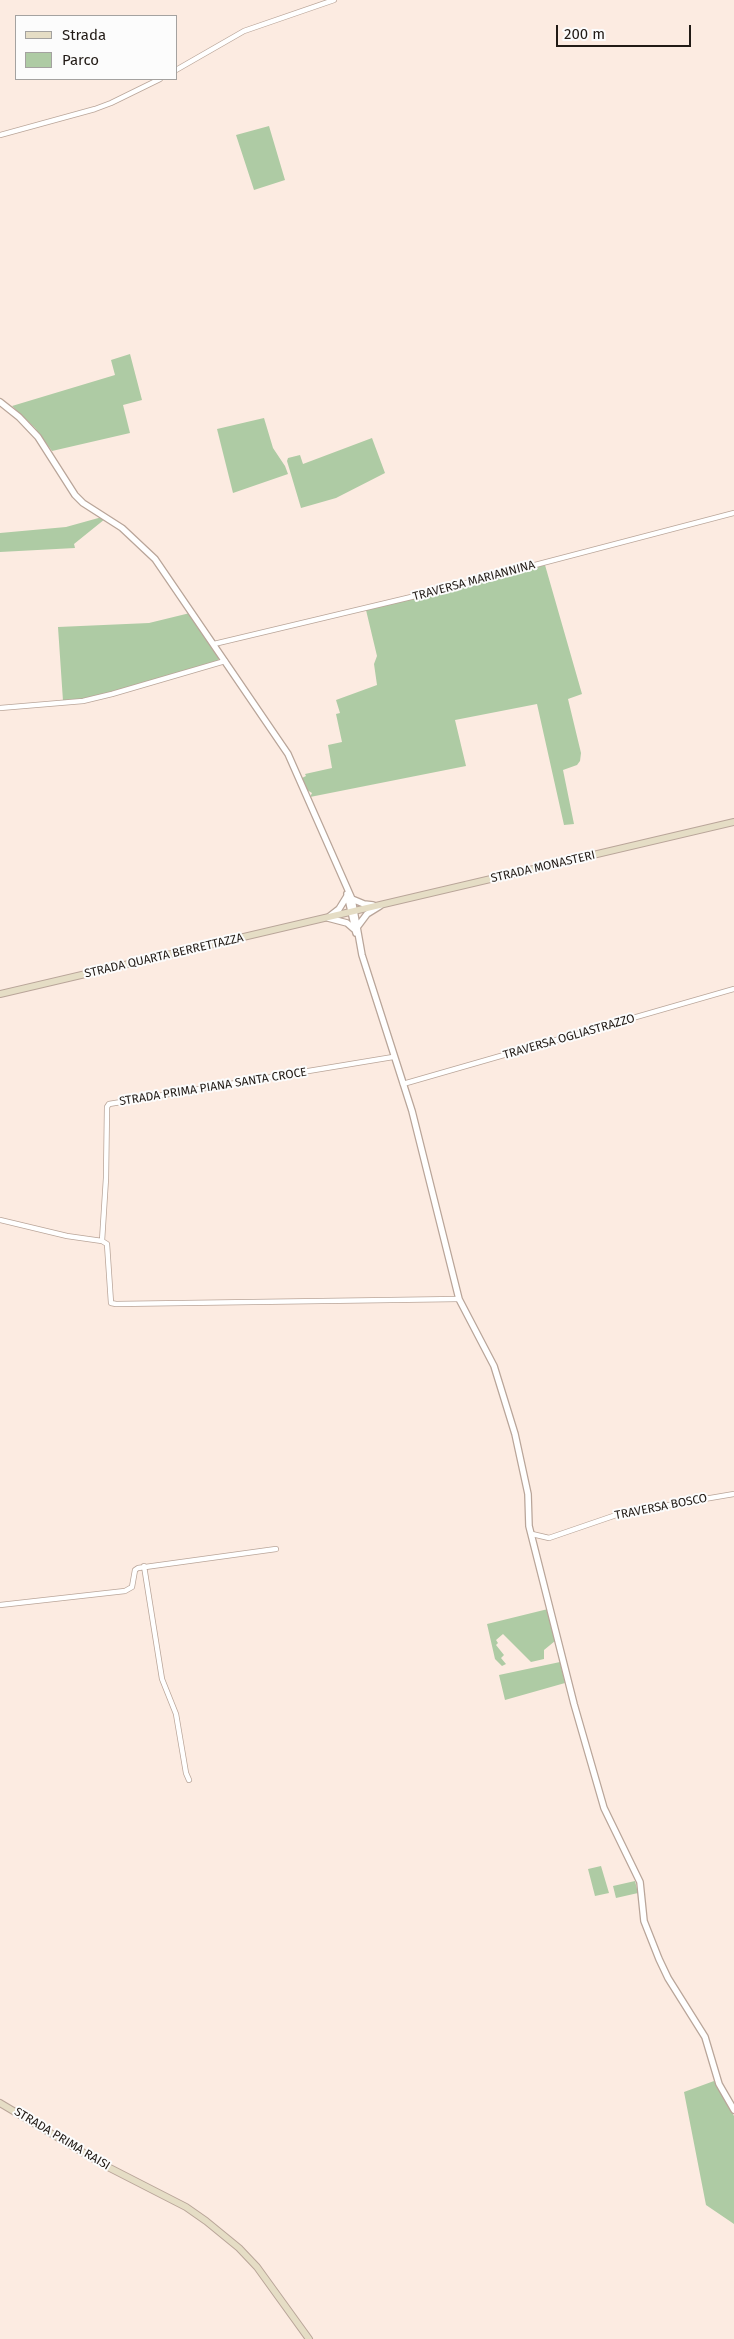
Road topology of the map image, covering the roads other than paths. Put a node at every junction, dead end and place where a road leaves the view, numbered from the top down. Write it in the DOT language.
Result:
graph roads {
  1 [pos="334,0"];
  2 [pos="178,69"];
  3 [pos="158,80"];
  4 [pos="0,135"];
  5 [pos="0,402"];
  6 [pos="734,513"];
  7 [pos="214,644"];
  8 [pos="225,661"];
  9 [pos="0,708"];
  10 [pos="734,822"];
  11 [pos="350,897"];
  12 [pos="383,904"];
  13 [pos="353,912"];
  14 [pos="328,918"];
  15 [pos="356,928"];
  16 [pos="734,989"];
  17 [pos="0,994"];
  18 [pos="393,1057"];
  19 [pos="403,1084"];
  20 [pos="0,1220"];
  21 [pos="102,1241"];
  22 [pos="459,1299"];
  23 [pos="734,1494"];
  24 [pos="532,1534"];
  25 [pos="276,1549"];
  26 [pos="144,1566"];
  27 [pos="0,1605"];
  28 [pos="190,1780"];
  29 [pos="0,2103"];
  30 [pos="734,2110"];
  31 [pos="309,2339"];
  1 -- 2 [label="street"];
  3 -- 4 [label="street"];
  5 -- 7 [label="street"];
  6 -- 7 [label="street, TRAVERSA MARIANNINA"];
  7 -- 8 [label="street"];
  8 -- 9 [label="street"];
  8 -- 11 [label="street"];
  10 -- 12 [label="main road, STRADA MONASTERI"];
  11 -- 12 [label="street"];
  11 -- 13 [label="street"];
  11 -- 14 [label="street"];
  12 -- 13 [label="main road, STRADA MONASTERI"];
  12 -- 15 [label="street"];
  13 -- 14 [label="main road, STRADA QUARTA BERRETTAZZA"];
  13 -- 15 [label="street"];
  14 -- 15 [label="street"];
  14 -- 17 [label="main road, STRADA QUARTA BERRETTAZZA"];
  15 -- 18 [label="street"];
  16 -- 19 [label="street, TRAVERSA OGLIASTRAZZO"];
  18 -- 19 [label="street"];
  18 -- 21 [label="street, STRADA PRIMA PIANA SANTA CROCE"];
  19 -- 22 [label="street"];
  20 -- 21 [label="street"];
  21 -- 22 [label="street, STRADA PRIMA PIANA SANTA CROCE"];
  22 -- 24 [label="street"];
  23 -- 24 [label="street, TRAVERSA BOSCO"];
  24 -- 30 [label="street"];
  25 -- 26 [label="street"];
  26 -- 27 [label="street"];
  26 -- 28 [label="street"];
  29 -- 31 [label="main road, STRADA PRIMA RAISI"];
}
